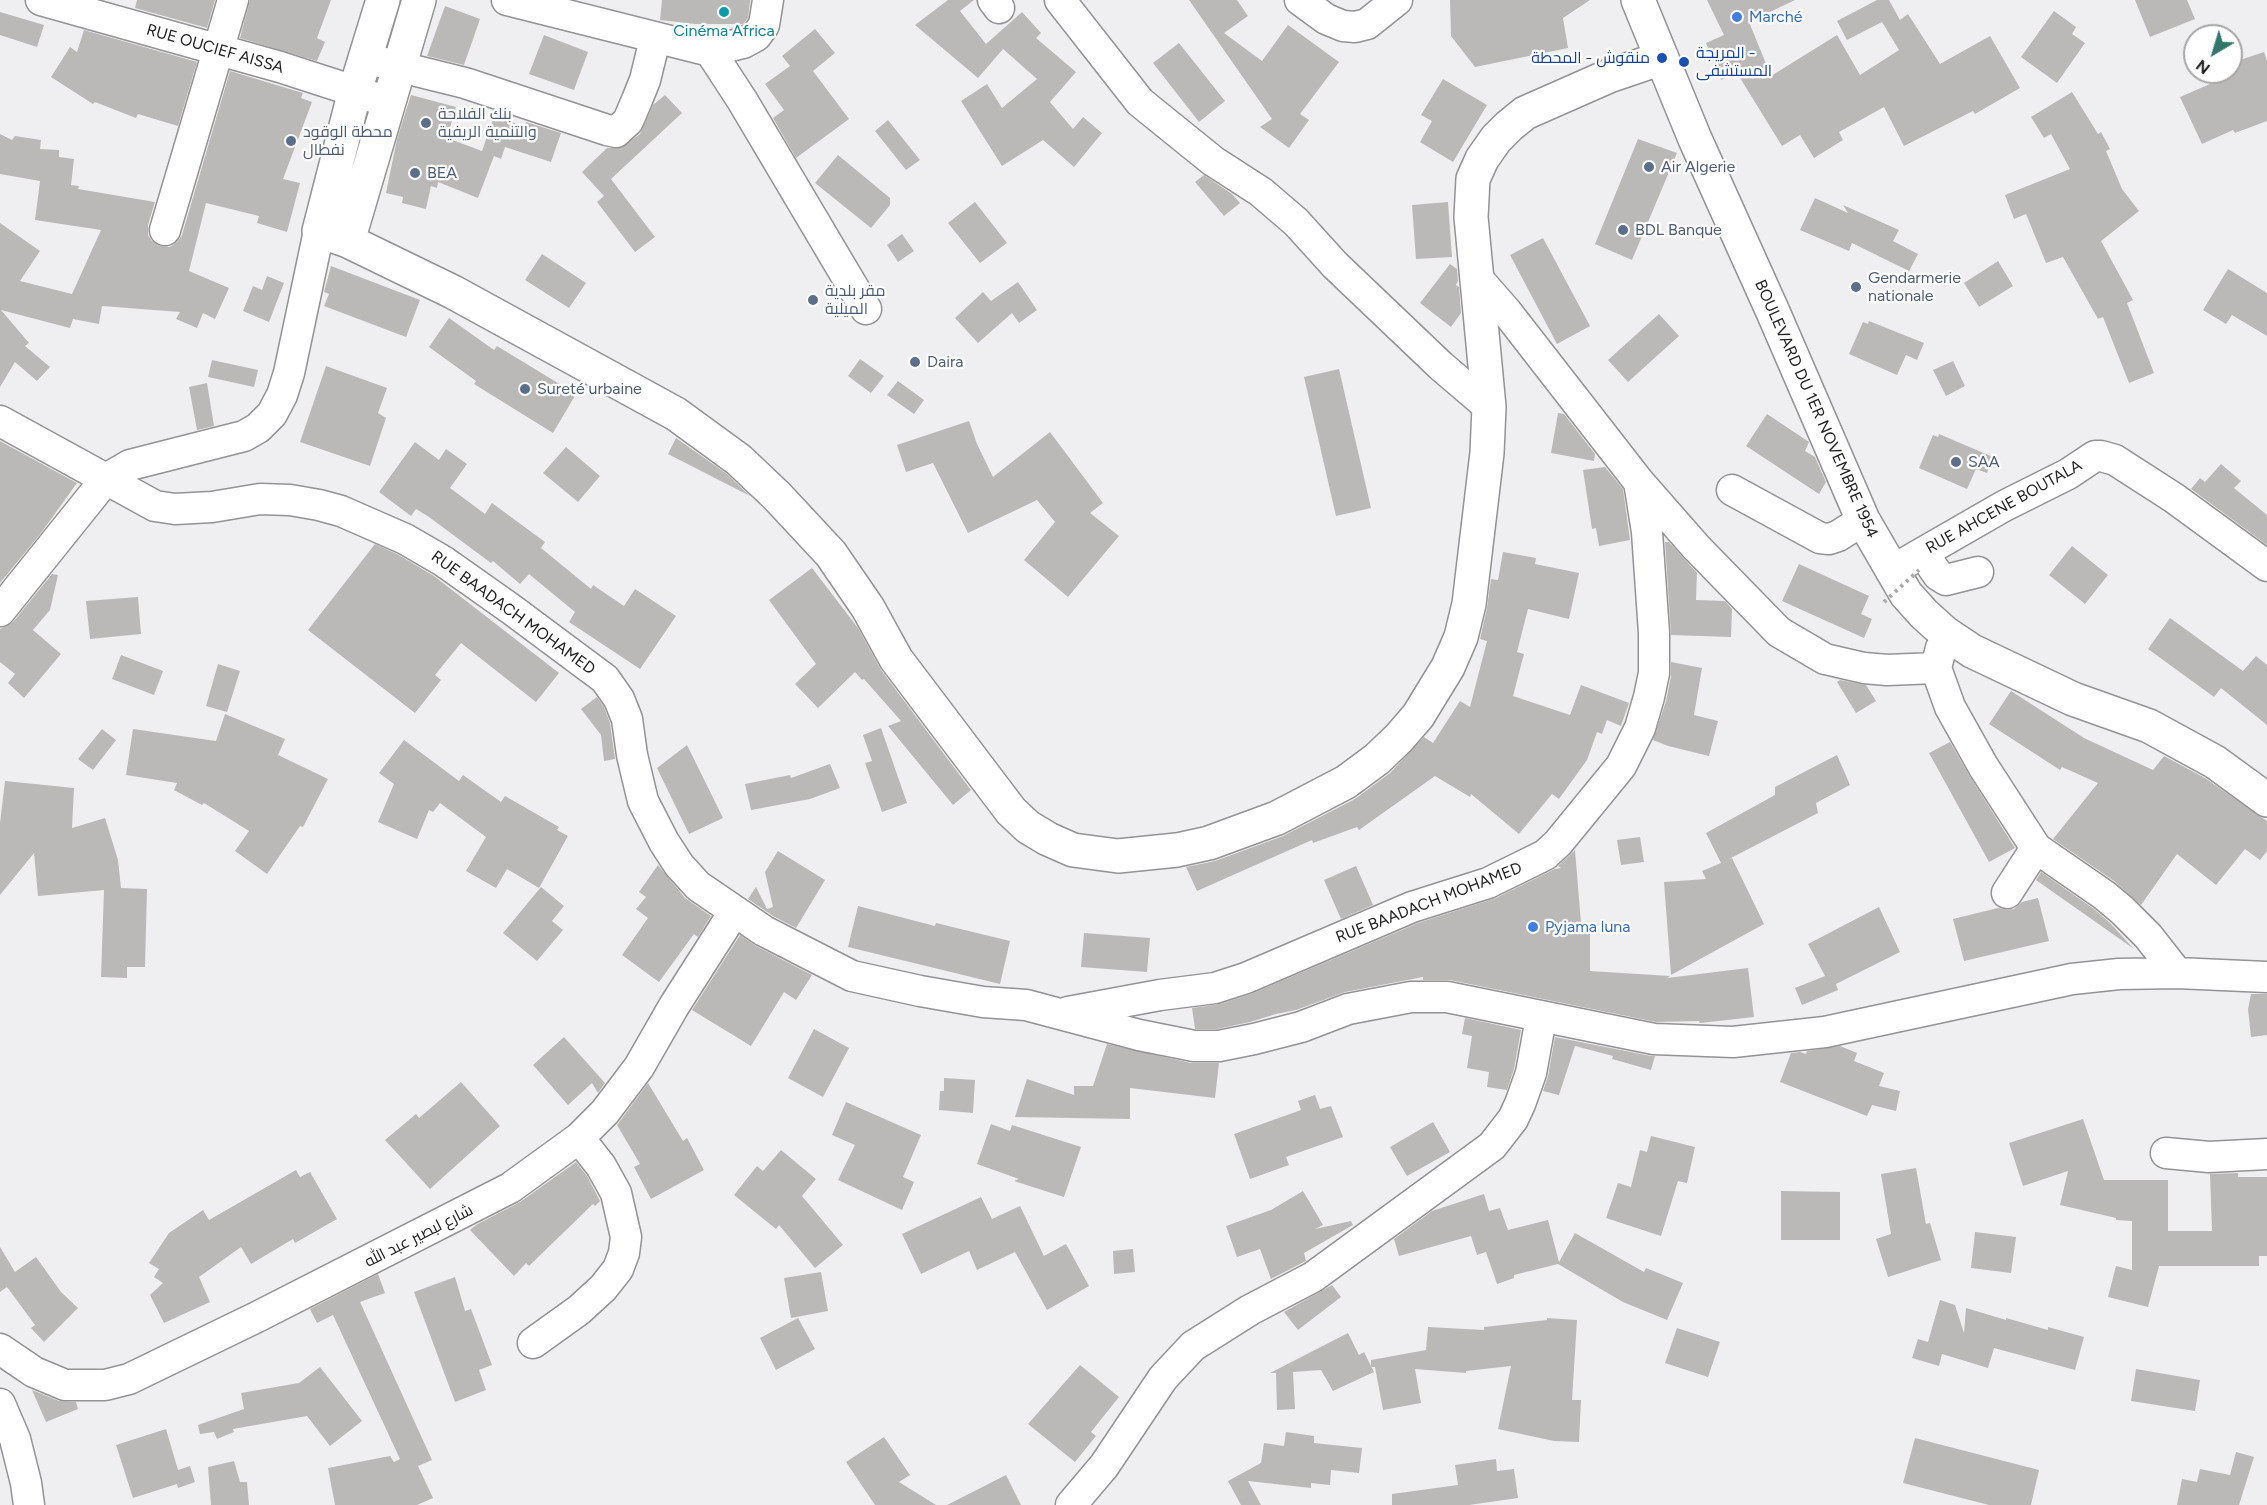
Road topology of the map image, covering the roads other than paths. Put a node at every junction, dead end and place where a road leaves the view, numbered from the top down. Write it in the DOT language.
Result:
graph roads {
  1 [pos="41,0"];
  2 [pos="233,0"];
  3 [pos="383,0"];
  4 [pos="419,0"];
  5 [pos="507,0"];
  6 [pos="768,0"];
  7 [pos="1060,0"];
  8 [pos="1300,0"];
  9 [pos="1397,0"];
  10 [pos="1638,0"];
  11 [pos="655,39"];
  12 [pos="219,49"];
  13 [pos="710,51"];
  14 [pos="364,58"];
  15 [pos="1662,58"];
  16 [pos="398,68"];
  17 [pos="355,92"];
  18 [pos="388,102"];
  19 [pos="165,230"];
  20 [pos="334,236"];
  21 [pos="1478,279"];
  22 [pos="866,309"];
  23 [pos="1489,407"];
  24 [pos="0,421"];
  25 [pos="106,479"];
  26 [pos="1640,482"];
  27 [pos="1732,490"];
  28 [pos="1863,520"];
  29 [pos="1911,565"];
  30 [pos="2267,566"];
  31 [pos="1978,572"];
  32 [pos="0,610"];
  33 [pos="1945,633"];
  34 [pos="1936,668"];
  35 [pos="2267,800"];
  36 [pos="2036,848"];
  37 [pos="2007,893"];
  38 [pos="734,912"];
  39 [pos="2177,973"];
  40 [pos="2267,977"];
  41 [pos="1059,1014"];
  42 [pos="1541,1017"];
  43 [pos="579,1138"];
  44 [pos="2166,1153"];
  45 [pos="2267,1154"];
  46 [pos="533,1343"];
  47 [pos="0,1349"];
  48 [pos="0,1404"];
  49 [pos="29,1505"];
  50 [pos="1071,1505"];
  1 -- 12 [label="street, RUE OUCIEF AISSA"];
  2 -- 12 [label="street"];
  3 -- 14 [label="main road"];
  4 -- 16 [label="main road"];
  5 -- 11 [label="street"];
  6 -- 13 [label="street"];
  7 -- 23 [label="street"];
  8 -- 9 [label="street"];
  10 -- 15 [label="main road, BOULEVARD DU 1ER NOVEMBRE 1954"];
  11 -- 13 [label="street"];
  11 -- 16 [label="street"];
  12 -- 17 [label="street, RUE OUCIEF AISSA"];
  12 -- 19 [label="street"];
  13 -- 22 [label="street"];
  14 -- 16 [label="street"];
  14 -- 17 [label="main road"];
  15 -- 21 [label="main road"];
  15 -- 28 [label="main road, BOULEVARD DU 1ER NOVEMBRE 1954"];
  16 -- 18 [label="main road"];
  17 -- 18 [label="street, RUE OUCIEF AISSA"];
  17 -- 20 [label="main road"];
  18 -- 20 [label="main road"];
  20 -- 23 [label="main road"];
  20 -- 25 [label="street"];
  21 -- 23 [label="main road"];
  21 -- 26 [label="street"];
  24 -- 25 [label="street, RUE BAADACH MOHAMED"];
  25 -- 32 [label="street"];
  25 -- 38 [label="street, RUE BAADACH MOHAMED"];
  26 -- 34 [label="street"];
  26 -- 41 [label="street, RUE BAADACH MOHAMED"];
  27 -- 28 [label="street"];
  28 -- 29 [label="main road, BOULEVARD DU 1ER NOVEMBRE 1954"];
  29 -- 30 [label="street, RUE AHCENE BOUTALA"];
  29 -- 31 [label="street"];
  29 -- 33 [label="main road, BOULEVARD DU 1ER NOVEMBRE 1954"];
  33 -- 34 [label="street"];
  33 -- 35 [label="main road, BOULEVARD DU 1ER NOVEMBRE 1954"];
  34 -- 36 [label="street"];
  36 -- 37 [label="street"];
  36 -- 39 [label="street"];
  38 -- 41 [label="street, RUE BAADACH MOHAMED"];
  38 -- 43 [label="street, شارع لبصير عبد الله"];
  39 -- 40 [label="street, RUE BAADACH MOHAMED"];
  39 -- 42 [label="street, RUE BAADACH MOHAMED"];
  41 -- 42 [label="street, RUE BAADACH MOHAMED"];
  42 -- 50 [label="street"];
  43 -- 46 [label="street"];
  43 -- 47 [label="street, شارع لبصير عبد الله"];
  44 -- 45 [label="street"];
  48 -- 49 [label="street"];
}
